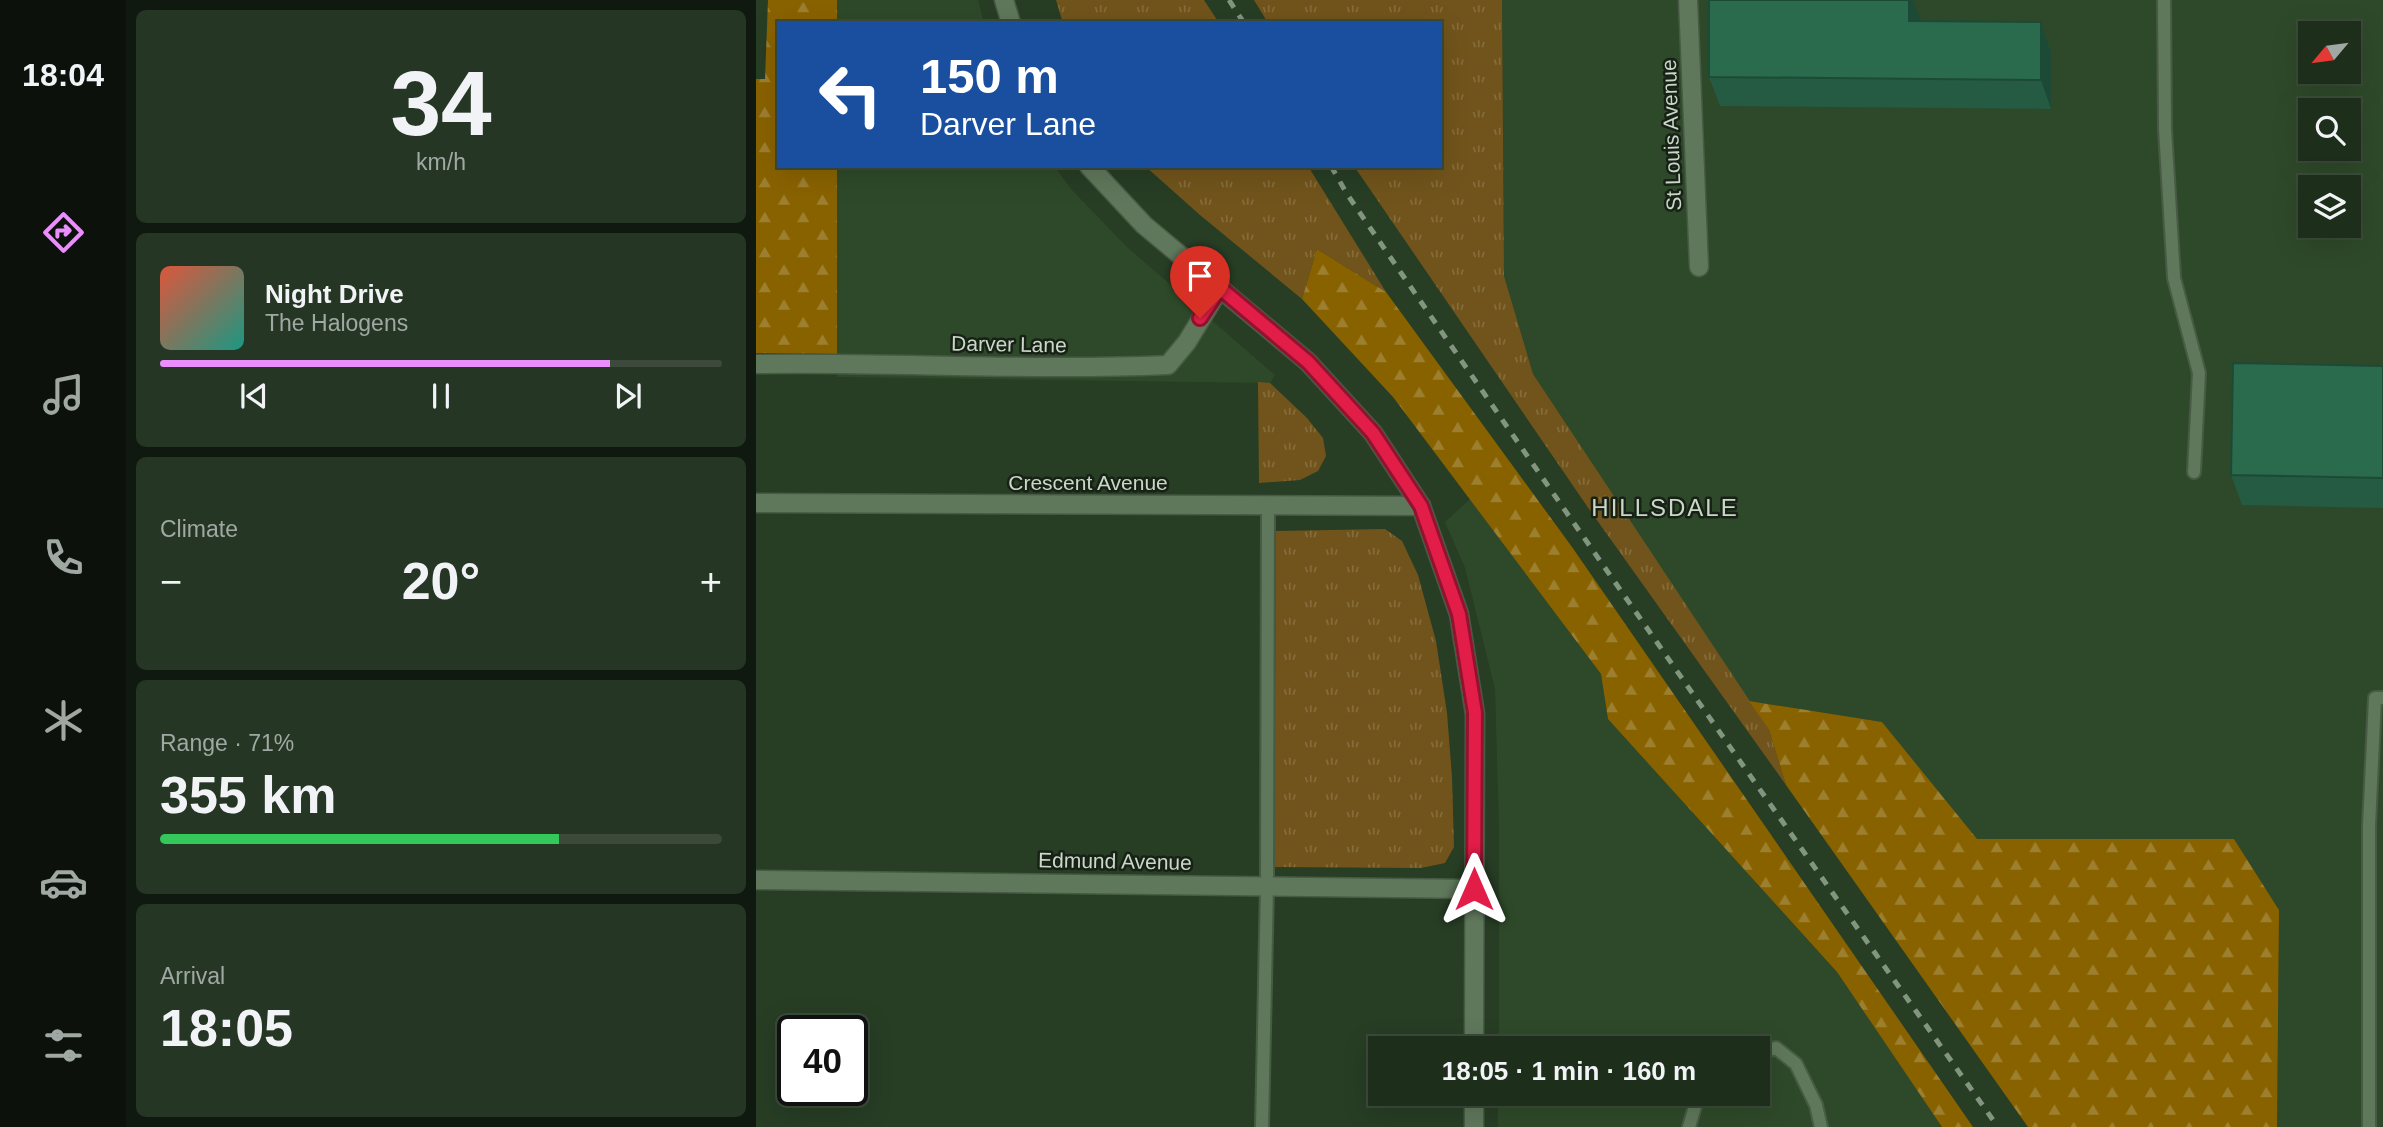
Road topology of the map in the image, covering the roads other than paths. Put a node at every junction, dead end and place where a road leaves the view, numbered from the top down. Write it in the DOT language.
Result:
graph roads {
  1 [pos="1004,0"];
  2 [pos="1688,0"];
  3 [pos="2164,0"];
  4 [pos="1010,21"];
  5 [pos="1091,168"];
  6 [pos="1699,267"];
  7 [pos="1220,288"];
  8 [pos="756,364"];
  9 [pos="2194,472"];
  10 [pos="756,503"];
  11 [pos="1268,505"];
  12 [pos="1421,506"];
  13 [pos="2383,698"];
  14 [pos="756,880"];
  15 [pos="1267,886"];
  16 [pos="1474,889"];
  17 [pos="1474,1036"];
  18 [pos="1770,1050"];
  19 [pos="1474,1106"];
  20 [pos="1695,1106"];
  21 [pos="1262,1127"];
  22 [pos="1474,1127"];
  23 [pos="1689,1127"];
  24 [pos="1821,1127"];
  25 [pos="2369,1127"];
  1 -- 4 [label="street"];
  2 -- 6 [label="street, St Louis Avenue"];
  3 -- 9 [label="lane"];
  5 -- 7 [label="street"];
  7 -- 8 [label="street, Darver Lane"];
  7 -- 12 [label="street"];
  10 -- 11 [label="street, Crescent Avenue"];
  11 -- 12 [label="street, Crescent Avenue"];
  11 -- 15 [label="lane"];
  12 -- 16 [label="street"];
  13 -- 25 [label="lane"];
  14 -- 15 [label="street, Edmund Avenue"];
  15 -- 16 [label="street, Edmund Avenue"];
  15 -- 21 [label="lane"];
  16 -- 17 [label="street"];
  18 -- 24 [label="lane"];
  19 -- 22 [label="street"];
  20 -- 23 [label="lane"];
}
